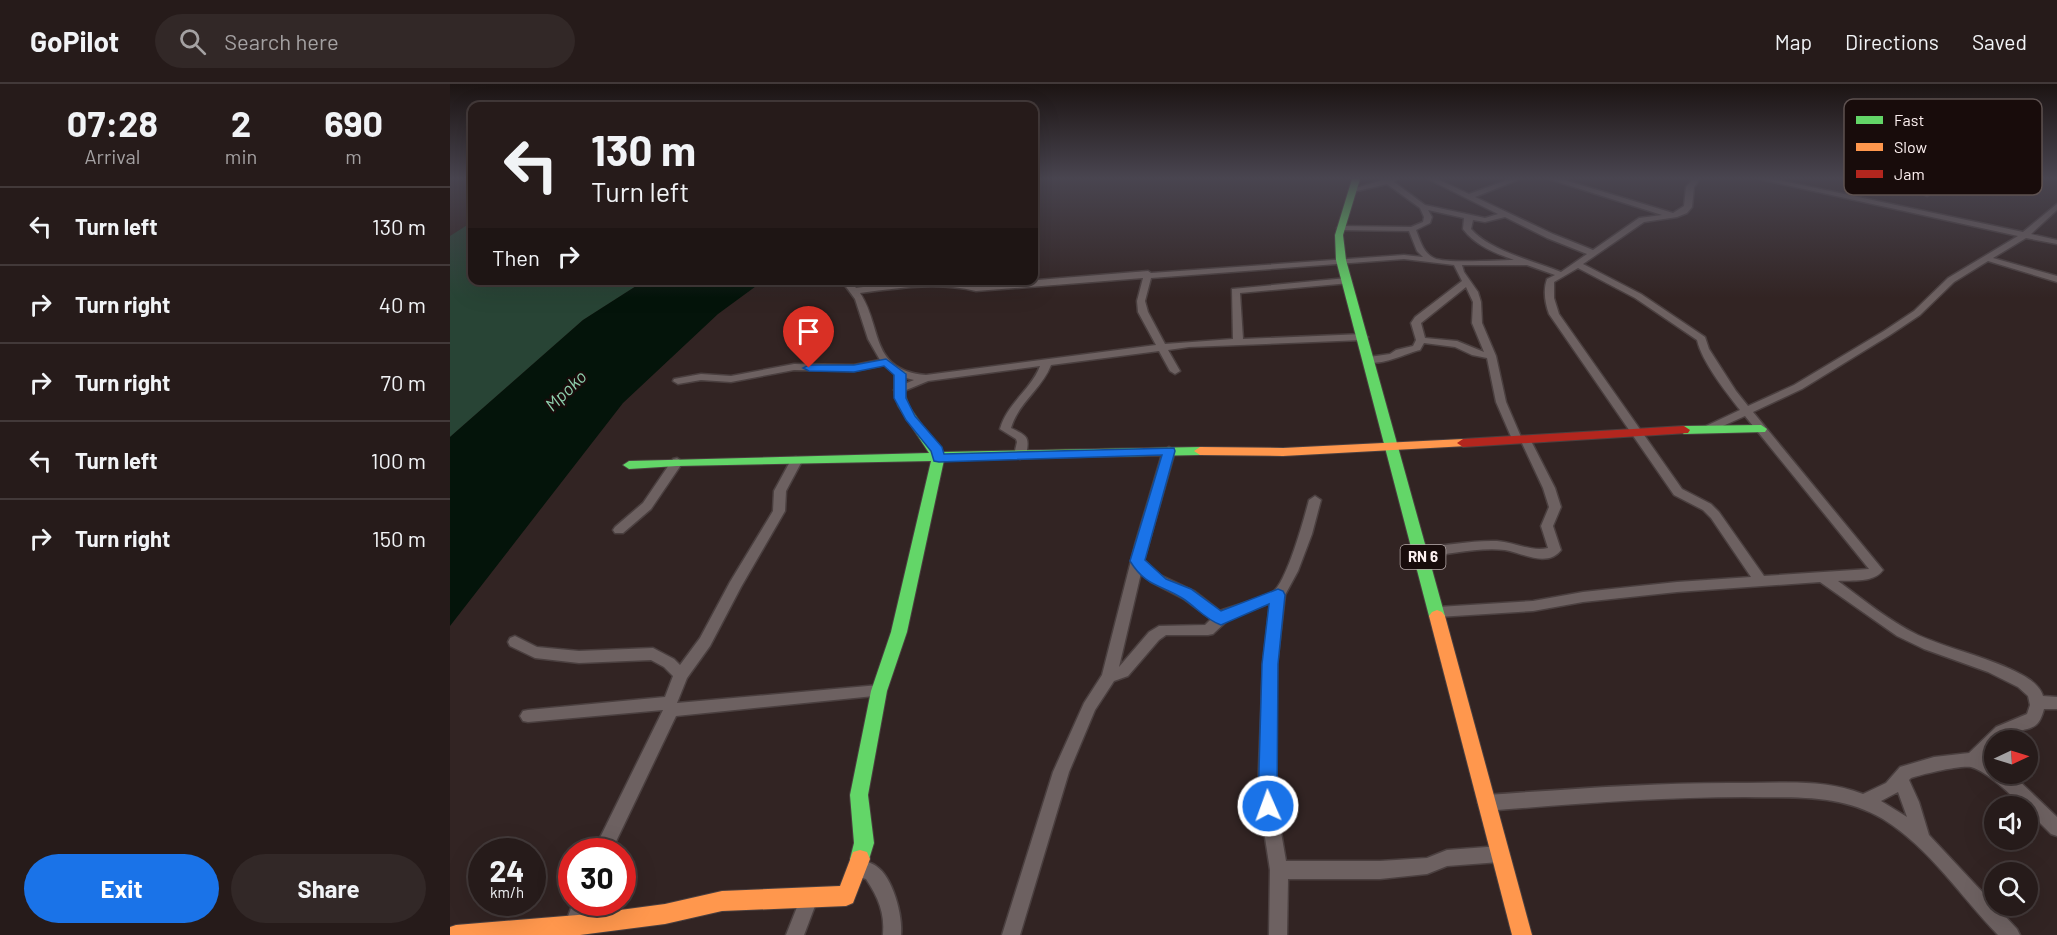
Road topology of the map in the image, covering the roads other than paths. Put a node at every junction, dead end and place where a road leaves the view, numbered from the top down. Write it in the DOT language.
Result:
graph roads {
  1 [pos="1344,219"];
  2 [pos="1427,219"];
  3 [pos="1468,219"];
  4 [pos="1513,219"];
  5 [pos="1651,219"];
  6 [pos="1949,219"];
  7 [pos="2043,219"];
  8 [pos="1341,228"];
  9 [pos="1412,229"];
  10 [pos="2025,235"];
  11 [pos="2057,242"];
  12 [pos="1594,254"];
  13 [pos="1985,258"];
  14 [pos="1341,260"];
  15 [pos="1433,262"];
  16 [pos="1528,262"];
  17 [pos="1457,263"];
  18 [pos="1579,265"];
  19 [pos="1148,274"];
  20 [pos="1562,275"];
  21 [pos="2057,279"];
  22 [pos="1347,281"];
  23 [pos="1467,282"];
  24 [pos="1038,283"];
  25 [pos="849,285"];
  26 [pos="898,285"];
  27 [pos="967,285"];
  28 [pos="1018,285"];
  29 [pos="853,291"];
  30 [pos="1363,337"];
  31 [pos="1421,340"];
  32 [pos="1238,341"];
  33 [pos="1161,347"];
  34 [pos="1491,356"];
  35 [pos="1369,360"];
  36 [pos="886,362"];
  37 [pos="1047,362"];
  38 [pos="1175,371"];
  39 [pos="900,374"];
  40 [pos="926,378"];
  41 [pos="678,381"];
  42 [pos="899,390"];
  43 [pos="1746,413"];
  44 [pos="1710,428"];
  45 [pos="1761,429"];
  46 [pos="1640,434"];
  47 [pos="1521,439"];
  48 [pos="1392,446"];
  49 [pos="1169,451"];
  50 [pos="1020,455"];
  51 [pos="939,458"];
  52 [pos="796,461"];
  53 [pos="676,462"];
  54 [pos="629,465"];
  55 [pos="1315,500"];
  56 [pos="619,530"];
  57 [pos="1421,552"];
  58 [pos="1137,561"];
  59 [pos="1822,577"];
  60 [pos="1761,582"];
  61 [pos="1278,595"];
  62 [pos="1438,612"];
  63 [pos="1221,619"];
  64 [pos="515,642"];
  65 [pos="681,675"];
  66 [pos="1109,677"];
  67 [pos="879,692"];
  68 [pos="2057,703"];
  69 [pos="2037,705"];
  70 [pos="670,707"];
  71 [pos="528,716"];
  72 [pos="1973,759"];
  73 [pos="1984,766"];
  74 [pos="1901,780"];
  75 [pos="2011,784"];
  76 [pos="1865,801"];
  77 [pos="1486,802"];
  78 [pos="2057,828"];
  79 [pos="609,838"];
  80 [pos="1922,838"];
  81 [pos="1500,854"];
  82 [pos="858,869"];
  83 [pos="1278,870"];
  84 [pos="809,898"];
  85 [pos="572,930"];
  86 [pos="456,935"];
  87 [pos="795,935"];
  88 [pos="892,935"];
  89 [pos="1011,935"];
  90 [pos="1278,935"];
  91 [pos="1522,935"];
  92 [pos="2011,935"];
  1 -- 8 [label="street, RN 6"];
  2 -- 9 [label="street"];
  3 -- 16 [label="street"];
  4 -- 12 [label="street"];
  5 -- 12 [label="street"];
  6 -- 10 [label="street"];
  7 -- 10 [label="street"];
  8 -- 9 [label="street"];
  8 -- 14 [label="street, RN 6"];
  9 -- 15 [label="street"];
  10 -- 11 [label="street"];
  10 -- 13 [label="street"];
  12 -- 18 [label="street"];
  13 -- 21 [label="street"];
  13 -- 43 [label="street"];
  14 -- 15 [label="street"];
  14 -- 19 [label="street"];
  14 -- 22 [label="street, RN 6"];
  15 -- 17 [label="street"];
  16 -- 17 [label="street"];
  16 -- 20 [label="street"];
  17 -- 23 [label="street"];
  18 -- 20 [label="street"];
  18 -- 43 [label="street"];
  19 -- 24 [label="street"];
  19 -- 33 [label="street"];
  20 -- 46 [label="street"];
  22 -- 30 [label="street, RN 6"];
  22 -- 32 [label="street"];
  23 -- 31 [label="street"];
  23 -- 34 [label="street"];
  25 -- 29 [label="street"];
  26 -- 29 [label="street"];
  27 -- 28 [label="street"];
  29 -- 36 [label="street"];
  30 -- 32 [label="street"];
  30 -- 35 [label="street, RN 6"];
  31 -- 34 [label="street"];
  31 -- 35 [label="street"];
  32 -- 33 [label="street"];
  33 -- 37 [label="street"];
  33 -- 38 [label="street"];
  34 -- 47 [label="street"];
  35 -- 48 [label="street, RN 6"];
  36 -- 39 [label="street"];
  36 -- 41 [label="street"];
  37 -- 40 [label="street"];
  37 -- 50 [label="street"];
  39 -- 40 [label="street"];
  39 -- 42 [label="street"];
  40 -- 42 [label="street"];
  42 -- 51 [label="street"];
  43 -- 44 [label="street"];
  43 -- 45 [label="street"];
  44 -- 45 [label="street"];
  44 -- 46 [label="street"];
  45 -- 59 [label="street"];
  46 -- 47 [label="street"];
  46 -- 60 [label="street"];
  47 -- 48 [label="street"];
  47 -- 57 [label="street"];
  48 -- 49 [label="street"];
  48 -- 57 [label="street, RN 6"];
  49 -- 50 [label="street"];
  49 -- 58 [label="street"];
  50 -- 51 [label="street"];
  51 -- 52 [label="street"];
  51 -- 67 [label="street"];
  52 -- 53 [label="street"];
  52 -- 65 [label="street"];
  53 -- 54 [label="street"];
  53 -- 56 [label="street"];
  55 -- 61 [label="street"];
  57 -- 62 [label="street, RN 6"];
  58 -- 63 [label="street"];
  58 -- 66 [label="street"];
  59 -- 60 [label="street"];
  59 -- 69 [label="street"];
  60 -- 62 [label="street"];
  61 -- 63 [label="street"];
  61 -- 83 [label="street"];
  62 -- 77 [label="street, RN 6"];
  63 -- 66 [label="street"];
  64 -- 65 [label="street"];
  65 -- 70 [label="street"];
  66 -- 89 [label="street"];
  67 -- 70 [label="street"];
  67 -- 82 [label="street"];
  68 -- 69 [label="street"];
  69 -- 72 [label="street"];
  70 -- 71 [label="street"];
  70 -- 79 [label="street"];
  72 -- 73 [label="street"];
  72 -- 74 [label="street"];
  74 -- 76 [label="street"];
  74 -- 80 [label="street"];
  75 -- 78 [label="street"];
  76 -- 77 [label="street"];
  76 -- 80 [label="street"];
  77 -- 81 [label="street, RN 6"];
  80 -- 92 [label="street"];
  81 -- 83 [label="street"];
  81 -- 91 [label="street, RN 6"];
  82 -- 84 [label="street"];
  82 -- 88 [label="street"];
  83 -- 90 [label="street"];
  84 -- 85 [label="street"];
  84 -- 87 [label="street"];
  85 -- 86 [label="street"];
}
